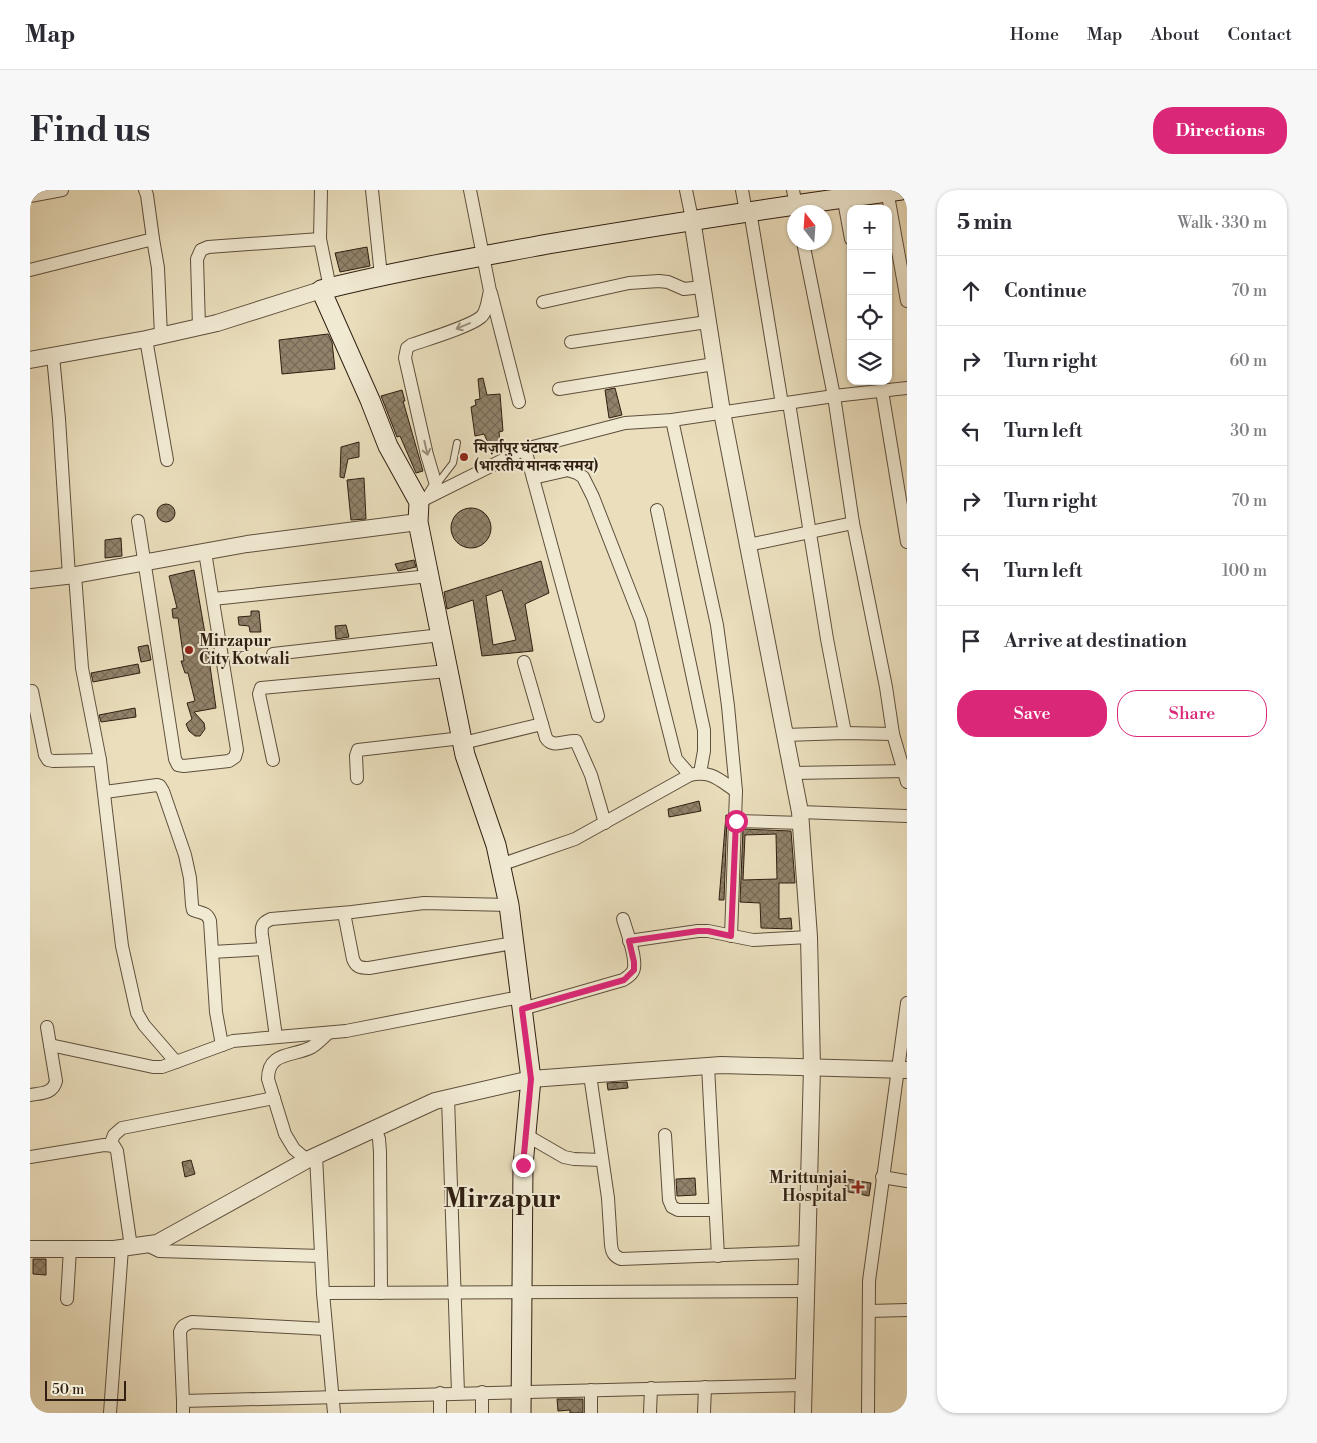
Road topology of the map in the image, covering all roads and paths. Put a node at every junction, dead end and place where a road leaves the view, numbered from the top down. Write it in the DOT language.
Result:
graph roads {
  1 [pos="62,190"];
  2 [pos="145,190"];
  3 [pos="321,190"];
  4 [pos="372,190"];
  5 [pos="470,190"];
  6 [pos="686,190"];
  7 [pos="742,190"];
  8 [pos="892,191"];
  9 [pos="843,194"];
  10 [pos="30,196"];
  11 [pos="795,202"];
  12 [pos="748,211"];
  13 [pos="847,216"];
  14 [pos="692,219"];
  15 [pos="152,239"];
  16 [pos="320,239"];
  17 [pos="805,250"];
  18 [pos="483,256"];
  19 [pos="30,270"];
  20 [pos="381,276"];
  21 [pos="702,287"];
  22 [pos="326,289"];
  23 [pos="490,291"];
  24 [pos="907,301"];
  25 [pos="543,302"];
  26 [pos="708,322"];
  27 [pos="199,328"];
  28 [pos="153,337"];
  29 [pos="571,342"];
  30 [pos="52,356"];
  31 [pos="30,360"];
  32 [pos="714,364"];
  33 [pos="879,388"];
  34 [pos="907,388"];
  35 [pos="559,389"];
  36 [pos="834,396"];
  37 [pos="519,402"];
  38 [pos="785,404"];
  39 [pos="722,412"];
  40 [pos="672,420"];
  41 [pos="457,443"];
  42 [pos="525,449"];
  43 [pos="167,460"];
  44 [pos="532,478"];
  45 [pos="436,485"];
  46 [pos="424,499"];
  47 [pos="658,510"];
  48 [pos="138,521"];
  49 [pos="418,522"];
  50 [pos="853,523"];
  51 [pos="810,532"];
  52 [pos="907,542"];
  53 [pos="748,545"];
  54 [pos="205,552"];
  55 [pos="143,563"];
  56 [pos="72,576"];
  57 [pos="429,576"];
  58 [pos="30,580"];
  59 [pos="213,599"];
  60 [pos="441,636"];
  61 [pos="273,654"];
  62 [pos="524,662"];
  63 [pos="448,671"];
  64 [pos="32,691"];
  65 [pos="598,716"];
  66 [pos="542,724"];
  67 [pos="845,733"];
  68 [pos="892,734"];
  69 [pos="785,735"];
  70 [pos="462,740"];
  71 [pos="100,760"];
  72 [pos="273,760"];
  73 [pos="793,773"];
  74 [pos="695,774"];
  75 [pos="906,774"];
  76 [pos="357,778"];
  77 [pos="736,791"];
  78 [pos="105,792"];
  79 [pos="907,816"];
  80 [pos="801,817"];
  81 [pos="736,821"];
  82 [pos="605,823"];
  83 [pos="500,865"];
  84 [pos="509,905"];
  85 [pos="344,913"];
  86 [pos="624,920"];
  87 [pos="731,936"];
  88 [pos="809,936"];
  89 [pos="629,941"];
  90 [pos="513,943"];
  91 [pos="264,949"];
  92 [pos="212,952"];
  93 [pos="521,1003"];
  94 [pos="907,1004"];
  95 [pos="47,1027"];
  96 [pos="328,1033"];
  97 [pos="276,1036"];
  98 [pos="50,1045"];
  99 [pos="222,1045"];
  100 [pos="176,1062"];
  101 [pos="708,1066"];
  102 [pos="812,1067"];
  103 [pos="902,1070"];
  104 [pos="590,1075"];
  105 [pos="531,1079"];
  106 [pos="30,1095"];
  107 [pos="274,1098"];
  108 [pos="448,1098"];
  109 [pos="375,1128"];
  110 [pos="526,1135"];
  111 [pos="665,1135"];
  112 [pos="110,1145"];
  113 [pos="30,1157"];
  114 [pos="312,1158"];
  115 [pos="602,1160"];
  116 [pos="882,1176"];
  117 [pos="907,1180"];
  118 [pos="715,1210"];
  119 [pos="134,1247"];
  120 [pos="30,1249"];
  121 [pos="70,1249"];
  122 [pos="807,1252"];
  123 [pos="321,1256"];
  124 [pos="718,1256"];
  125 [pos="806,1291"];
  126 [pos="522,1292"];
  127 [pos="381,1293"];
  128 [pos="454,1293"];
  129 [pos="323,1294"];
  130 [pos="67,1299"];
  131 [pos="907,1310"];
  132 [pos="869,1311"];
  133 [pos="326,1329"];
  134 [pos="803,1385"];
  135 [pos="705,1387"];
  136 [pos="651,1388"];
  137 [pos="591,1390"];
  138 [pos="522,1391"];
  139 [pos="482,1392"];
  140 [pos="440,1393"];
  141 [pos="458,1393"];
  142 [pos="333,1396"];
  143 [pos="183,1407"];
  144 [pos="110,1413"];
  145 [pos="334,1413"];
  146 [pos="440,1413"];
  147 [pos="482,1413"];
  148 [pos="522,1413"];
  149 [pos="591,1413"];
  150 [pos="650,1413"];
  151 [pos="704,1413"];
  152 [pos="803,1413"];
  153 [pos="868,1413"];
  1 -- 10 [label="street"];
  2 -- 15 [label="street"];
  3 -- 16 [label="street"];
  4 -- 20 [label="street"];
  5 -- 18 [label="street"];
  6 -- 14 [label="street"];
  7 -- 12 [label="street"];
  8 -- 9 [label="main road"];
  8 -- 24 [label="street"];
  9 -- 11 [label="main road"];
  9 -- 13 [label="street"];
  11 -- 12 [label="main road"];
  12 -- 14 [label="main road"];
  12 -- 38 [label="street"];
  14 -- 18 [label="main road"];
  14 -- 21 [label="street"];
  15 -- 19 [label="street"];
  15 -- 28 [label="street"];
  16 -- 22 [label="street"];
  16 -- 27 [label="street"];
  17 -- 36 [label="street"];
  18 -- 20 [label="main road"];
  18 -- 23 [label="street"];
  20 -- 22 [label="main road"];
  21 -- 25 [label="street"];
  21 -- 26 [label="street"];
  22 -- 27 [label="street"];
  22 -- 46 [label="main road"];
  23 -- 37 [label="street"];
  23 -- 45 [label="street, one-way"];
  26 -- 29 [label="street"];
  26 -- 32 [label="street"];
  27 -- 28 [label="street"];
  28 -- 30 [label="street"];
  28 -- 43 [label="street"];
  30 -- 31 [label="street"];
  30 -- 56 [label="street"];
  32 -- 35 [label="street"];
  32 -- 39 [label="street"];
  33 -- 34 [label="street"];
  33 -- 36 [label="street"];
  33 -- 52 [label="street"];
  36 -- 38 [label="street"];
  36 -- 50 [label="street"];
  38 -- 39 [label="street"];
  38 -- 51 [label="street"];
  39 -- 40 [label="street"];
  39 -- 53 [label="street"];
  40 -- 42 [label="street"];
  40 -- 77 [label="street"];
  41 -- 45 [label="lane"];
  42 -- 44 [label="street"];
  42 -- 46 [label="street"];
  44 -- 65 [label="street"];
  44 -- 74 [label="street"];
  45 -- 46 [label="street"];
  46 -- 49 [label="main road"];
  47 -- 74 [label="street"];
  48 -- 55 [label="street"];
  49 -- 54 [label="street"];
  49 -- 57 [label="main road"];
  50 -- 51 [label="street"];
  50 -- 68 [label="street"];
  51 -- 53 [label="street"];
  51 -- 67 [label="street"];
  53 -- 69 [label="street"];
  54 -- 55 [label="street"];
  54 -- 59 [label="street"];
  55 -- 56 [label="street"];
  55 -- 59 [label="street"];
  56 -- 58 [label="street"];
  56 -- 71 [label="street"];
  57 -- 59 [label="street"];
  57 -- 60 [label="main road"];
  60 -- 61 [label="street"];
  60 -- 63 [label="main road"];
  62 -- 66 [label="street"];
  63 -- 70 [label="main road"];
  63 -- 72 [label="street"];
  64 -- 71 [label="street"];
  66 -- 70 [label="street"];
  66 -- 82 [label="street"];
  67 -- 68 [label="street"];
  67 -- 69 [label="street"];
  68 -- 75 [label="street"];
  69 -- 73 [label="street"];
  70 -- 76 [label="street"];
  70 -- 83 [label="main road"];
  71 -- 78 [label="street"];
  73 -- 75 [label="street"];
  73 -- 80 [label="street"];
  74 -- 77 [label="street"];
  74 -- 82 [label="street"];
  77 -- 81 [label="street"];
  78 -- 92 [label="street"];
  78 -- 100 [label="street"];
  79 -- 80 [label="street"];
  80 -- 81 [label="street"];
  80 -- 88 [label="street"];
  81 -- 87 [label="street"];
  82 -- 83 [label="street"];
  83 -- 84 [label="main road"];
  84 -- 85 [label="street"];
  84 -- 90 [label="main road"];
  85 -- 90 [label="street"];
  85 -- 91 [label="street"];
  86 -- 89 [label="street"];
  87 -- 88 [label="street"];
  87 -- 89 [label="street"];
  88 -- 102 [label="street"];
  89 -- 93 [label="street"];
  90 -- 93 [label="main road"];
  91 -- 92 [label="street"];
  91 -- 97 [label="street"];
  92 -- 99 [label="street"];
  93 -- 96 [label="street"];
  93 -- 105 [label="main road"];
  94 -- 103 [label="street"];
  95 -- 98 [label="street"];
  96 -- 97 [label="street"];
  96 -- 107 [label="street"];
  97 -- 99 [label="street"];
  98 -- 100 [label="street"];
  98 -- 106 [label="street"];
  99 -- 100 [label="street"];
  101 -- 102 [label="street"];
  101 -- 104 [label="street"];
  101 -- 118 [label="street"];
  102 -- 103 [label="street"];
  102 -- 122 [label="street"];
  103 -- 116 [label="street"];
  104 -- 105 [label="street"];
  104 -- 115 [label="street"];
  105 -- 108 [label="street"];
  105 -- 110 [label="main road"];
  107 -- 112 [label="street"];
  107 -- 114 [label="street"];
  108 -- 109 [label="street"];
  108 -- 128 [label="street"];
  109 -- 114 [label="street"];
  109 -- 127 [label="street"];
  110 -- 115 [label="street"];
  110 -- 126 [label="main road"];
  111 -- 118 [label="street"];
  112 -- 113 [label="street"];
  112 -- 119 [label="street"];
  114 -- 119 [label="street"];
  114 -- 123 [label="street"];
  115 -- 124 [label="street"];
  116 -- 117 [label="street"];
  116 -- 132 [label="street"];
  118 -- 124 [label="street"];
  119 -- 121 [label="street"];
  119 -- 123 [label="street"];
  119 -- 144 [label="street"];
  120 -- 121 [label="street"];
  121 -- 130 [label="street"];
  122 -- 124 [label="street"];
  122 -- 125 [label="street"];
  123 -- 129 [label="street"];
  125 -- 126 [label="street"];
  125 -- 134 [label="street"];
  126 -- 128 [label="street"];
  126 -- 138 [label="main road"];
  127 -- 128 [label="street"];
  127 -- 129 [label="street"];
  128 -- 141 [label="street"];
  129 -- 133 [label="street"];
  131 -- 132 [label="street"];
  132 -- 153 [label="street"];
  133 -- 142 [label="street"];
  133 -- 143 [label="street"];
  134 -- 135 [label="street"];
  134 -- 152 [label="street"];
  135 -- 136 [label="street"];
  135 -- 151 [label="street"];
  136 -- 137 [label="street"];
  136 -- 150 [label="street"];
  137 -- 138 [label="street"];
  137 -- 149 [label="street"];
  138 -- 139 [label="street"];
  138 -- 148 [label="main road"];
  139 -- 141 [label="street"];
  139 -- 147 [label="street"];
  140 -- 141 [label="street"];
  140 -- 142 [label="street"];
  140 -- 146 [label="street"];
  142 -- 143 [label="street"];
  142 -- 145 [label="street"];
}
